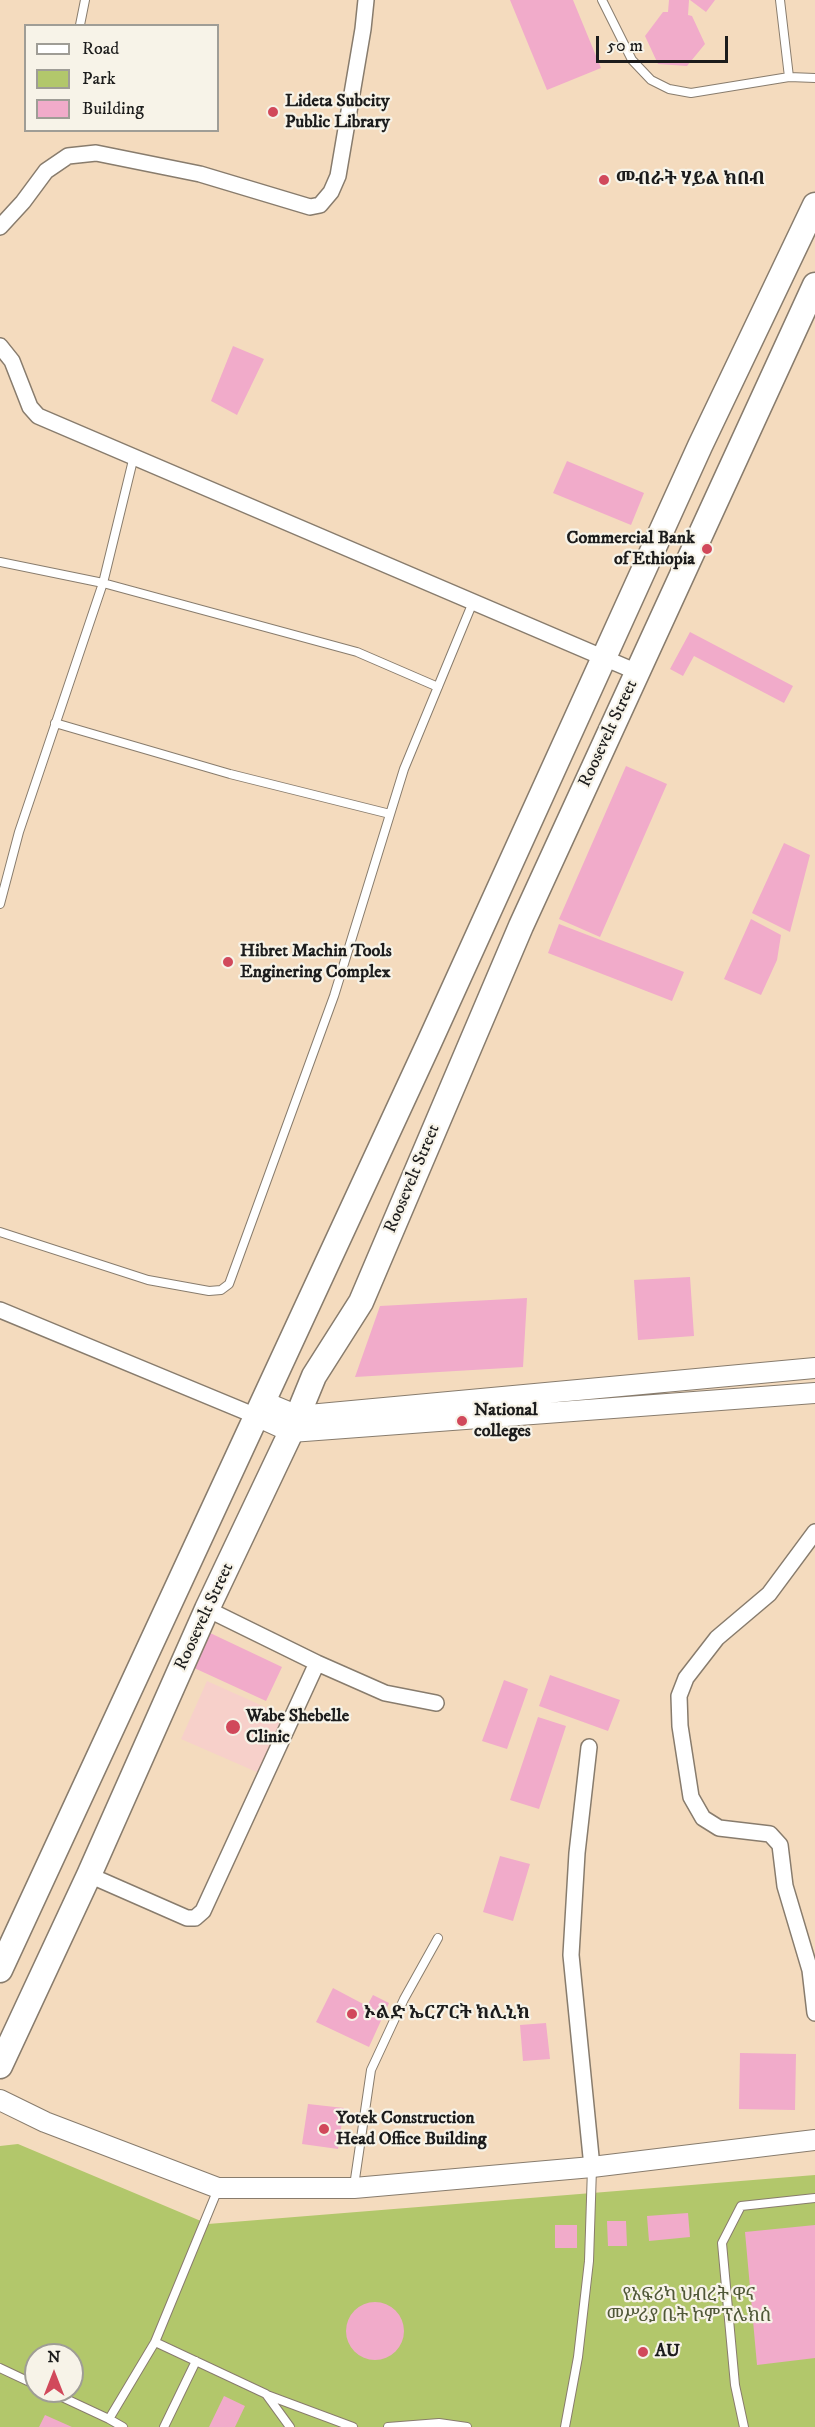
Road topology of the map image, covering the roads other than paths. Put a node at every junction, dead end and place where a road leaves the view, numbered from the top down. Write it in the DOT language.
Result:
graph roads {
  1 [pos="85,0"];
  2 [pos="366,0"];
  3 [pos="602,0"];
  4 [pos="780,0"];
  5 [pos="80,24"];
  6 [pos="789,77"];
  7 [pos="815,78"];
  8 [pos="815,205"];
  9 [pos="0,227"];
  10 [pos="815,285"];
  11 [pos="0,346"];
  12 [pos="700,446"];
  13 [pos="134,456"];
  14 [pos="733,461"];
  15 [pos="0,562"];
  16 [pos="103,583"];
  17 [pos="473,602"];
  18 [pos="602,659"];
  19 [pos="637,672"];
  20 [pos="438,687"];
  21 [pos="55,723"];
  22 [pos="390,814"];
  23 [pos="0,904"];
  24 [pos="0,1232"];
  25 [pos="0,1310"];
  26 [pos="815,1368"];
  27 [pos="815,1393"];
  28 [pos="259,1409"];
  29 [pos="294,1424"];
  30 [pos="815,1532"];
  31 [pos="207,1609"];
  32 [pos="317,1663"];
  33 [pos="436,1703"];
  34 [pos="112,1727"];
  35 [pos="147,1745"];
  36 [pos="589,1747"];
  37 [pos="89,1875"];
  38 [pos="438,1938"];
  39 [pos="0,1970"];
  40 [pos="815,2013"];
  41 [pos="0,2066"];
  42 [pos="0,2100"];
  43 [pos="815,2140"];
  44 [pos="592,2167"];
  45 [pos="219,2188"];
  46 [pos="354,2188"];
  47 [pos="815,2198"];
  48 [pos="154,2342"];
  49 [pos="196,2361"];
  50 [pos="0,2368"];
  51 [pos="24,2379"];
  52 [pos="266,2394"];
  53 [pos="75,2403"];
  54 [pos="109,2419"];
  55 [pos="123,2427"];
  56 [pos="164,2427"];
  57 [pos="290,2427"];
  58 [pos="353,2427"];
  59 [pos="388,2427"];
  60 [pos="467,2427"];
  61 [pos="565,2427"];
  62 [pos="744,2427"];
  1 -- 5 [label="lane"];
  2 -- 9 [label="street"];
  3 -- 6 [label="lane"];
  4 -- 6 [label="lane"];
  6 -- 7 [label="lane"];
  8 -- 12 [label="main road, Roosevelt Street"];
  10 -- 14 [label="main road, Roosevelt Street"];
  11 -- 13 [label="street"];
  12 -- 14 [label="main road"];
  12 -- 18 [label="main road, Roosevelt Street"];
  13 -- 16 [label="lane"];
  13 -- 17 [label="street"];
  14 -- 19 [label="main road, Roosevelt Street"];
  15 -- 16 [label="lane"];
  16 -- 20 [label="lane"];
  16 -- 21 [label="lane"];
  17 -- 18 [label="street"];
  17 -- 20 [label="lane"];
  18 -- 19 [label="street"];
  18 -- 28 [label="main road, Roosevelt Street"];
  19 -- 29 [label="main road, Roosevelt Street"];
  20 -- 22 [label="lane"];
  21 -- 22 [label="lane"];
  21 -- 23 [label="lane"];
  22 -- 24 [label="lane"];
  25 -- 28 [label="street"];
  26 -- 29 [label="street"];
  27 -- 29 [label="street"];
  28 -- 29 [label="street"];
  28 -- 34 [label="main road, Roosevelt Street"];
  29 -- 31 [label="main road, Roosevelt Street"];
  30 -- 40 [label="street"];
  31 -- 32 [label="street"];
  31 -- 35 [label="main road, Roosevelt Street"];
  32 -- 33 [label="street"];
  32 -- 37 [label="street"];
  34 -- 35 [label="main road"];
  34 -- 39 [label="main road, Roosevelt Street"];
  35 -- 37 [label="main road, Roosevelt Street"];
  36 -- 44 [label="street"];
  37 -- 41 [label="main road, Roosevelt Street"];
  38 -- 46 [label="lane"];
  42 -- 45 [label="street"];
  43 -- 44 [label="street"];
  44 -- 46 [label="street"];
  44 -- 61 [label="lane"];
  45 -- 46 [label="street"];
  45 -- 48 [label="lane"];
  47 -- 62 [label="lane"];
  48 -- 49 [label="lane"];
  48 -- 54 [label="lane"];
  49 -- 52 [label="lane"];
  49 -- 56 [label="lane"];
  50 -- 51 [label="lane"];
  52 -- 57 [label="lane"];
  52 -- 58 [label="lane"];
  53 -- 54 [label="lane"];
  54 -- 55 [label="lane"];
  59 -- 60 [label="lane"];
}
